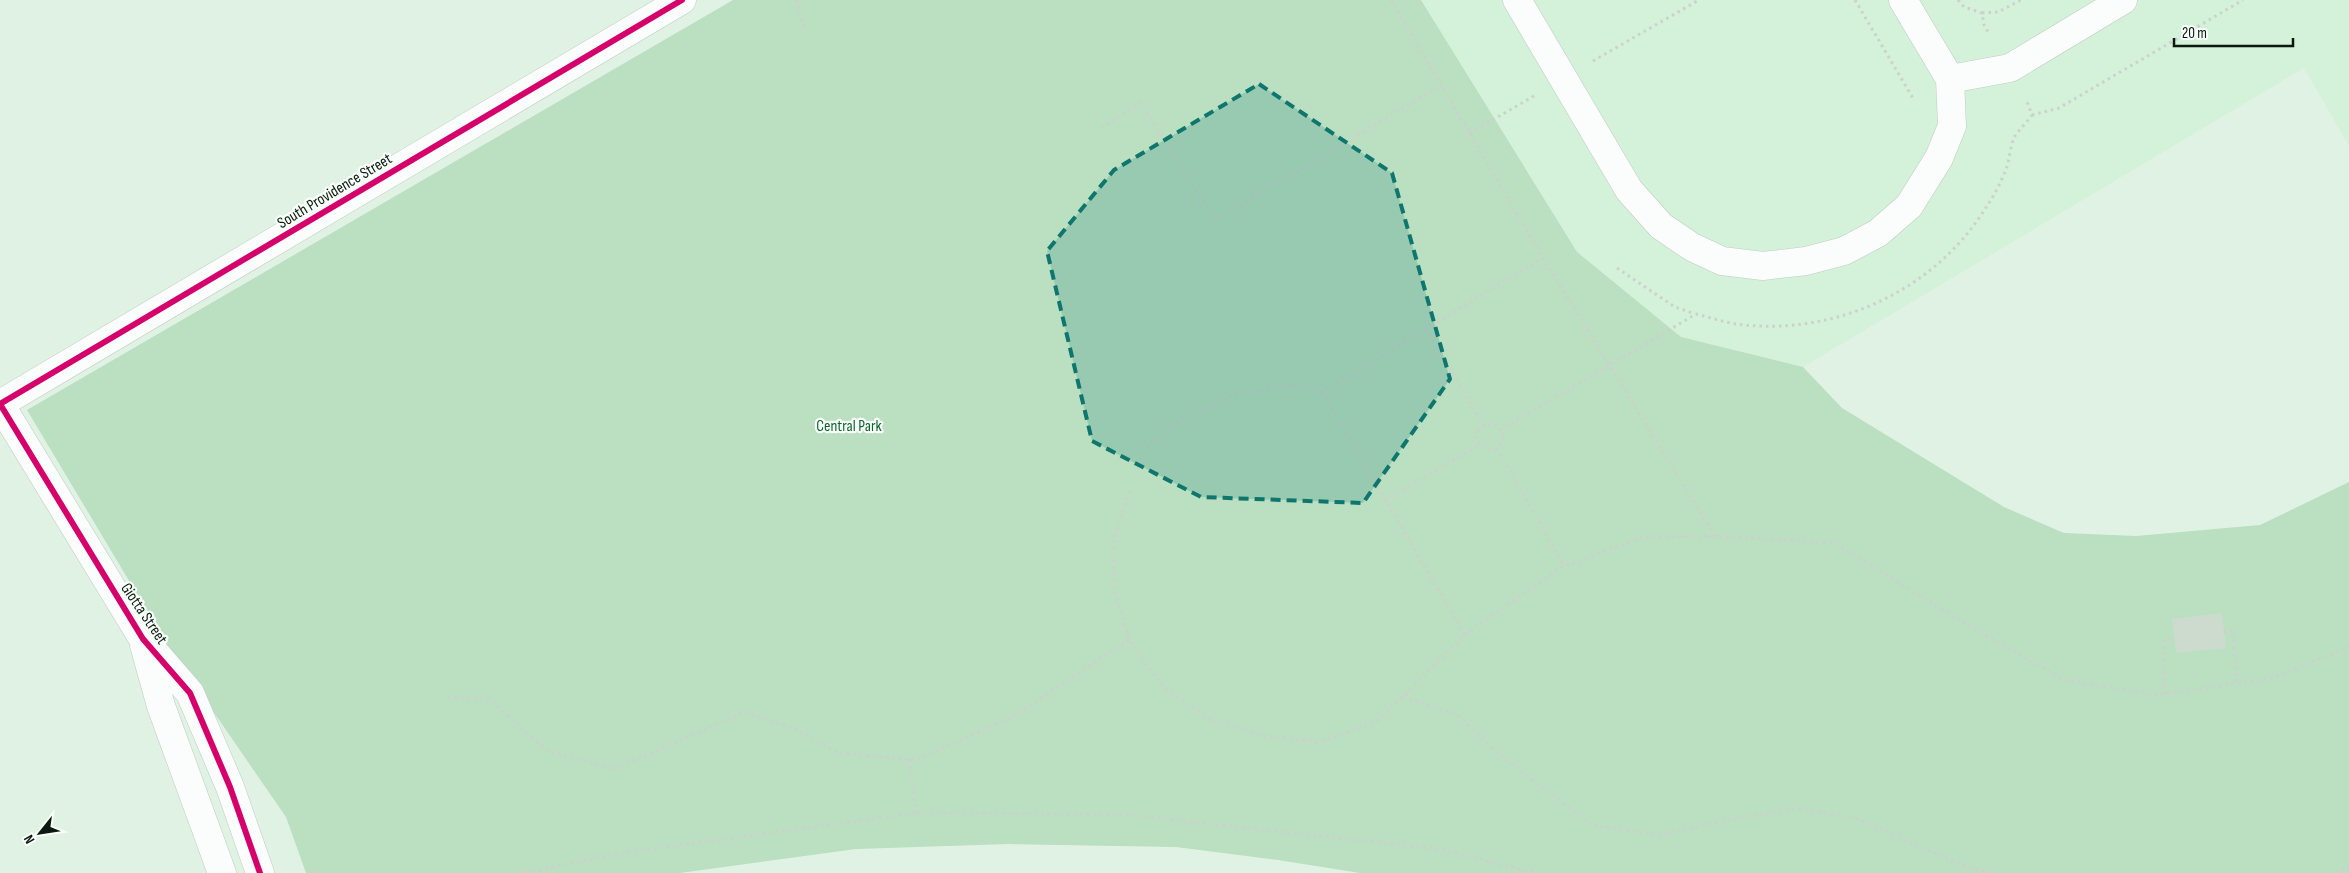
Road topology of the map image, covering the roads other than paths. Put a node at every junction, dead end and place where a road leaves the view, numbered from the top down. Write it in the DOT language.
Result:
graph roads {
  1 [pos="682,0"];
  2 [pos="1517,0"];
  3 [pos="1903,0"];
  4 [pos="2123,0"];
  5 [pos="1950,79"];
  6 [pos="0,404"];
  7 [pos="143,639"];
  8 [pos="222,873"];
  9 [pos="260,873"];
  1 -- 6 [label="street, South Providence Street"];
  2 -- 5 [label="street"];
  3 -- 5 [label="street"];
  4 -- 5 [label="street"];
  6 -- 7 [label="street, Giotta Street"];
  7 -- 8 [label="street, Giotta Street"];
  7 -- 9 [label="street, Giotta Street"];
}
